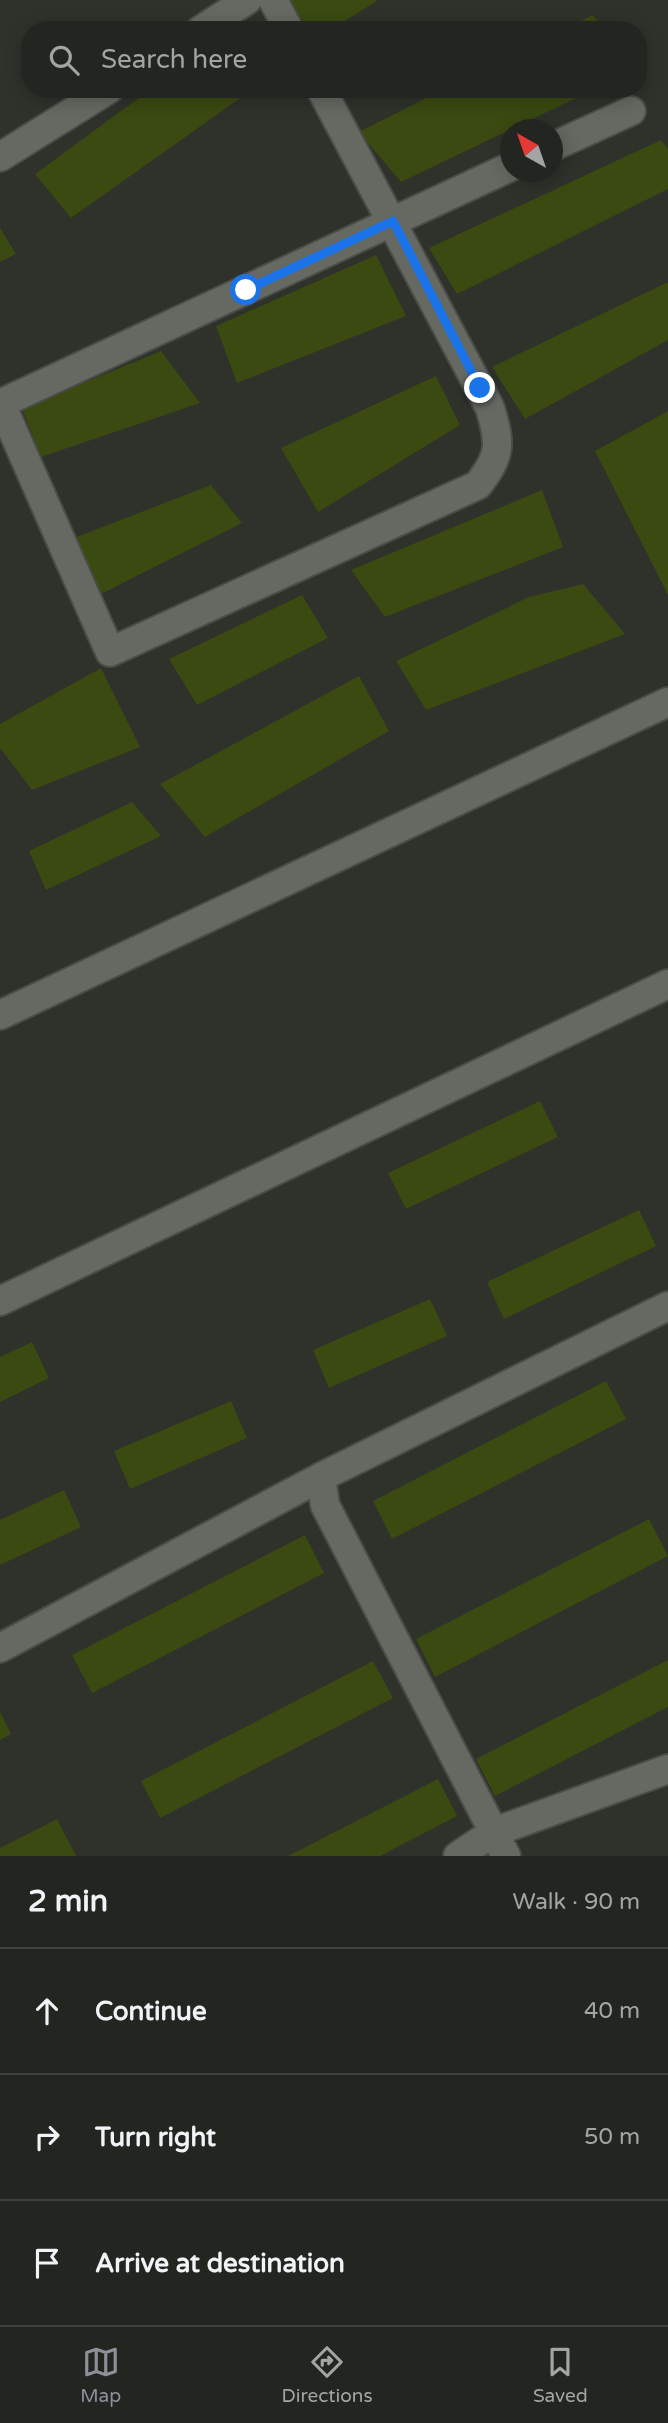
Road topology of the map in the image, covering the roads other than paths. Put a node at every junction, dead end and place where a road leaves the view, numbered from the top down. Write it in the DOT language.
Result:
graph roads {
  1 [pos="247,0"];
  2 [pos="273,0"];
  3 [pos="215,21"];
  4 [pos="284,21"];
  5 [pos="95,98"];
  6 [pos="326,98"];
  7 [pos="631,111"];
  8 [pos="563,142"];
  9 [pos="0,157"];
  10 [pos="500,172"];
  11 [pos="393,221"];
  12 [pos="1,404"];
  13 [pos="668,702"];
  14 [pos="668,984"];
  15 [pos="0,1016"];
  16 [pos="0,1301"];
  17 [pos="668,1306"];
  18 [pos="321,1477"];
  19 [pos="0,1648"];
  20 [pos="668,1769"];
  21 [pos="500,1844"];
  22 [pos="458,1856"];
  1 -- 3 [label="street"];
  2 -- 4 [label="street"];
  5 -- 9 [label="street"];
  6 -- 11 [label="street"];
  7 -- 8 [label="street"];
  10 -- 11 [label="street"];
  11 -- 12 [label="street"];
  11 -- 12 [label="street"];
  13 -- 15 [label="street"];
  14 -- 16 [label="street"];
  17 -- 18 [label="street"];
  18 -- 19 [label="street"];
  18 -- 21 [label="street"];
  20 -- 21 [label="street"];
  21 -- 22 [label="street"];
}
